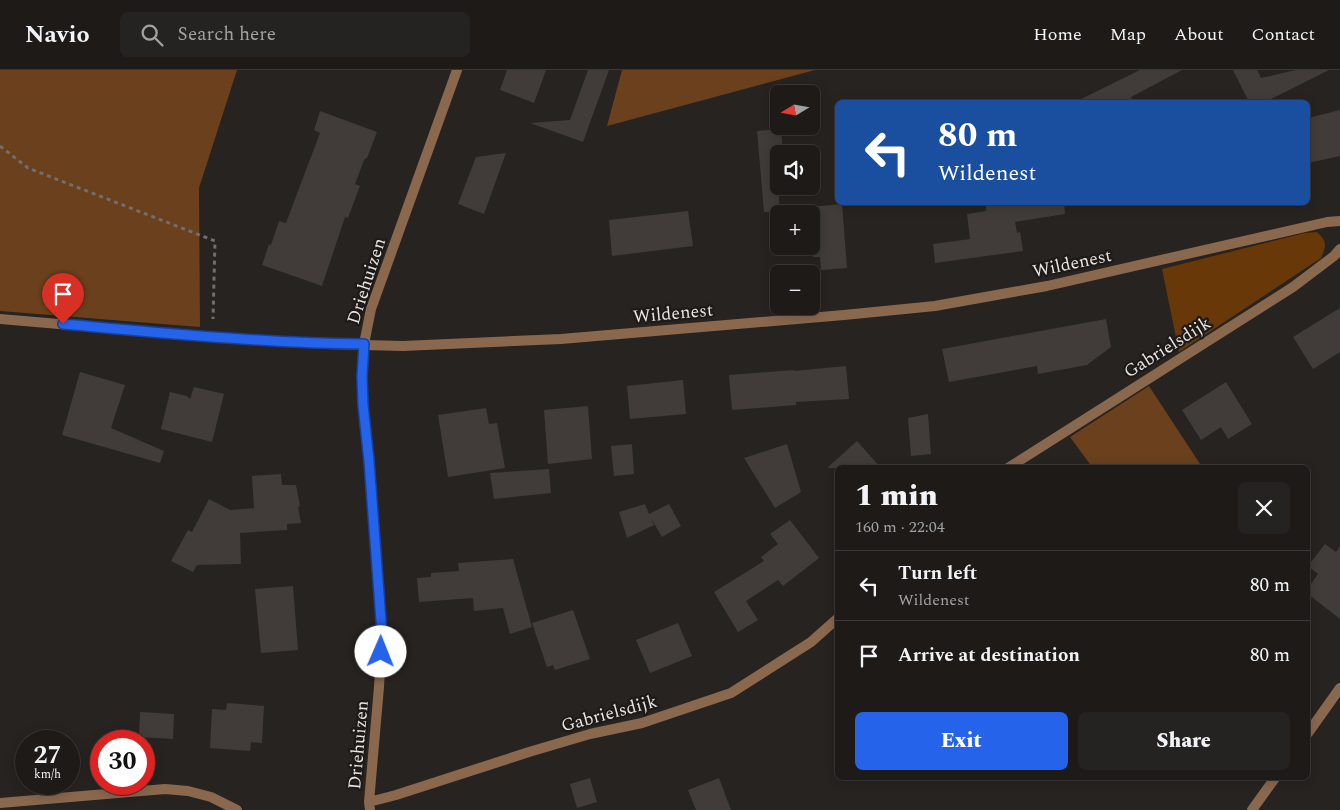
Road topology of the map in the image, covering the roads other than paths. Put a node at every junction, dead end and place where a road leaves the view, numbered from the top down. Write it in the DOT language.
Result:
graph roads {
  1 [pos="457,70"];
  2 [pos="1340,222"];
  3 [pos="1340,249"];
  4 [pos="0,319"];
  5 [pos="364,344"];
  6 [pos="1013,465"];
  7 [pos="835,621"];
  8 [pos="1340,688"];
  9 [pos="1310,730"];
  10 [pos="1274,780"];
  11 [pos="0,803"];
  12 [pos="370,806"];
  13 [pos="237,810"];
  14 [pos="1252,810"];
  1 -- 5 [label="street, Driehuizen"];
  2 -- 5 [label="street, Wildenest"];
  3 -- 6 [label="street, Gabrielsdijk"];
  4 -- 5 [label="street, Wildenest"];
  5 -- 12 [label="street, Driehuizen"];
  7 -- 12 [label="street, Gabrielsdijk"];
  8 -- 9 [label="street"];
  10 -- 14 [label="street"];
  11 -- 13 [label="street"];
}
